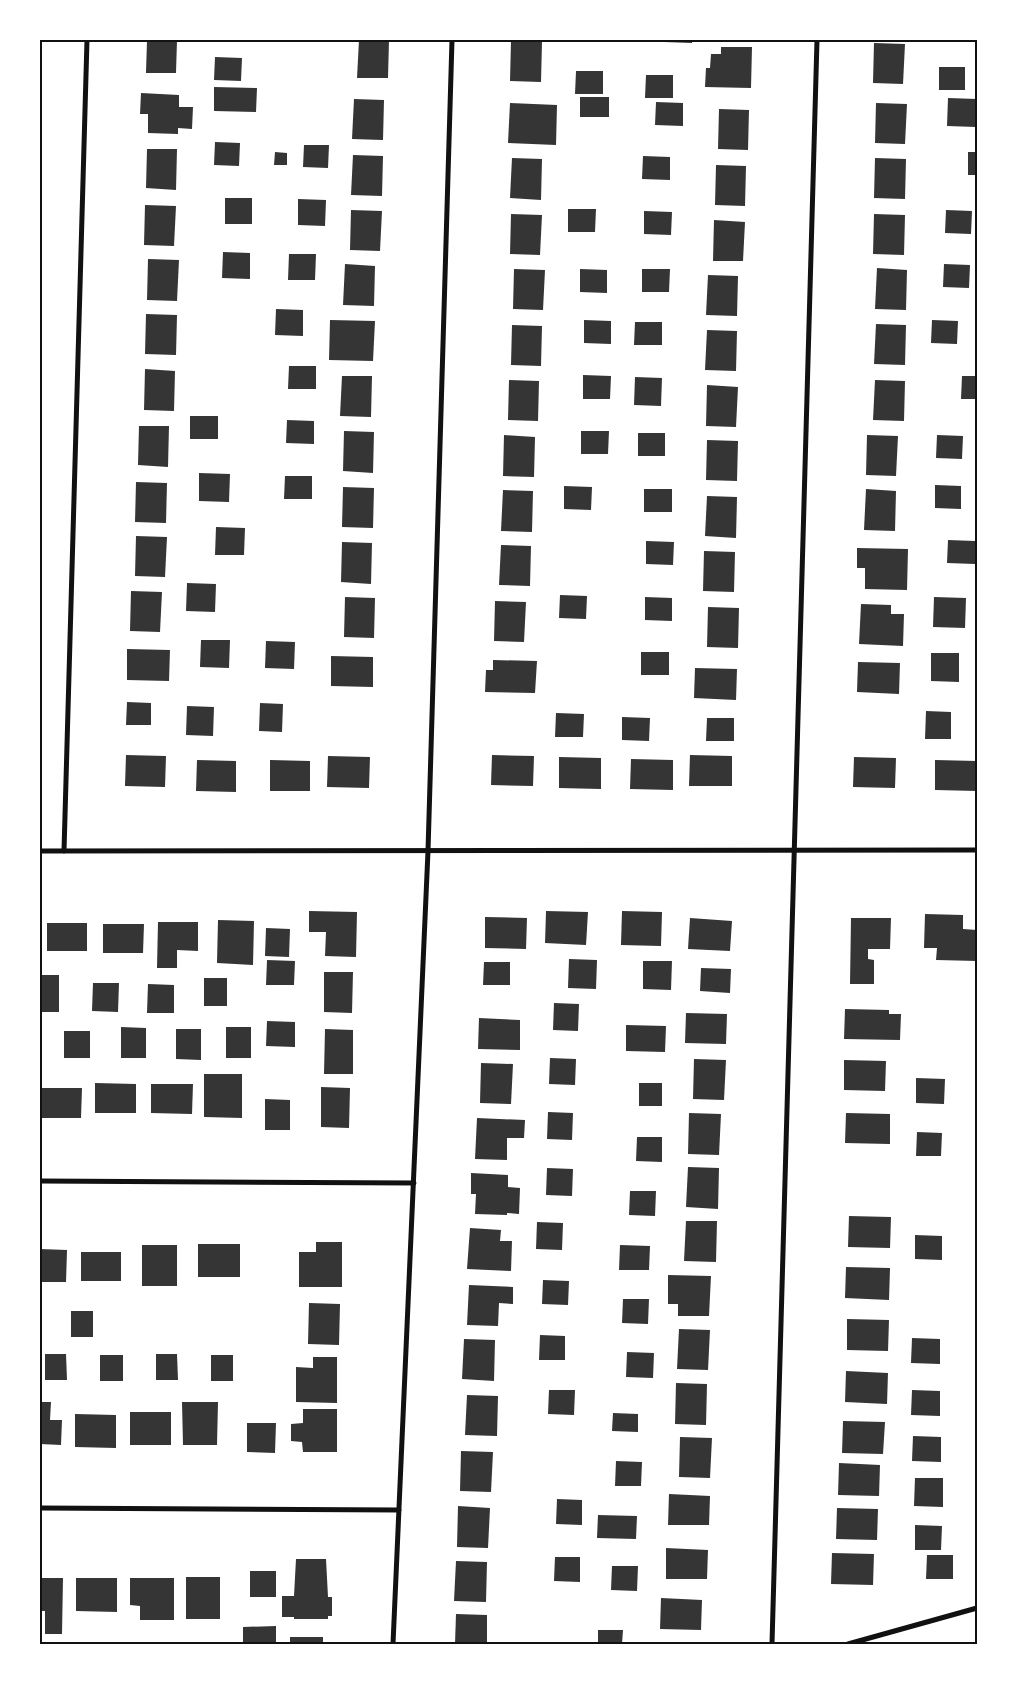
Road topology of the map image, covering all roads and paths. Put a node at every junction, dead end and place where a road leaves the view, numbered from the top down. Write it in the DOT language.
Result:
graph roads {
  1 [pos="87,40"];
  2 [pos="452,40"];
  3 [pos="817,40"];
  4 [pos="793,850"];
  5 [pos="977,850"];
  6 [pos="40,851"];
  7 [pos="64,851"];
  8 [pos="428,851"];
  9 [pos="40,1181"];
  10 [pos="414,1183"];
  11 [pos="40,1508"];
  12 [pos="399,1510"];
  13 [pos="977,1608"];
  14 [pos="393,1644"];
  15 [pos="772,1644"];
  16 [pos="848,1644"];
  1 -- 7 [label="street"];
  2 -- 8 [label="street"];
  3 -- 4 [label="street"];
  4 -- 5 [label="street"];
  4 -- 8 [label="street"];
  4 -- 15 [label="street"];
  6 -- 7 [label="street"];
  7 -- 8 [label="street"];
  8 -- 10 [label="street"];
  9 -- 10 [label="street"];
  10 -- 12 [label="street"];
  11 -- 12 [label="street"];
  12 -- 14 [label="street"];
  13 -- 16 [label="street"];
}
